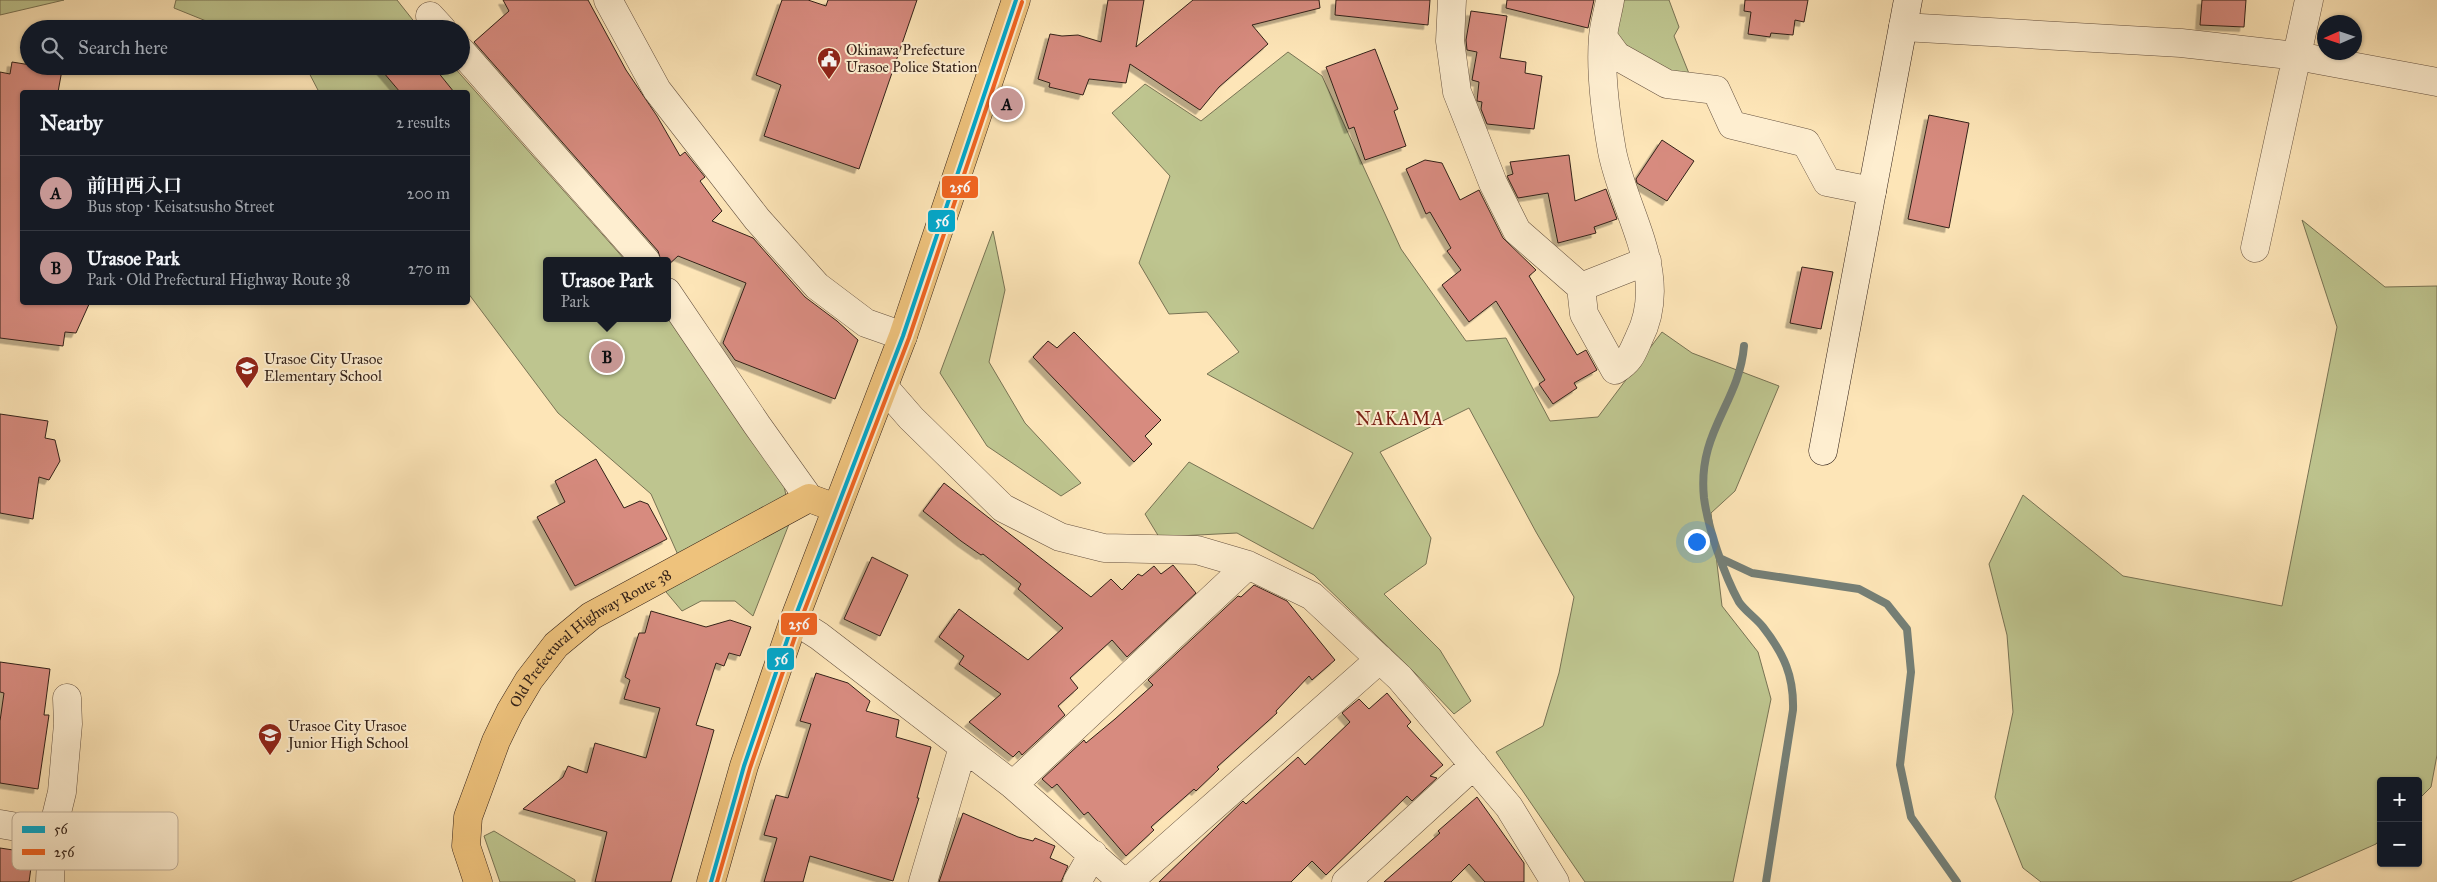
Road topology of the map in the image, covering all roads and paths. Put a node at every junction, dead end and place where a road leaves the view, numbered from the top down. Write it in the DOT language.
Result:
graph roads {
  1 [pos="608,0"];
  2 [pos="1016,0"];
  3 [pos="1452,0"];
  4 [pos="1610,0"];
  5 [pos="1908,0"];
  6 [pos="2309,0"];
  7 [pos="1903,27"];
  8 [pos="1603,38"];
  9 [pos="2297,56"];
  10 [pos="470,61"];
  11 [pos="2437,82"];
  12 [pos="1872,191"];
  13 [pos="2255,248"];
  14 [pos="642,257"];
  15 [pos="1647,260"];
  16 [pos="1581,287"];
  17 [pos="671,298"];
  18 [pos="903,336"];
  19 [pos="884,387"];
  20 [pos="1823,451"];
  21 [pos="809,498"];
  22 [pos="836,508"];
  23 [pos="1248,565"];
  24 [pos="794,620"];
  25 [pos="1380,659"];
  26 [pos="67,698"];
  27 [pos="963,747"];
  28 [pos="1474,765"];
  29 [pos="1013,785"];
  30 [pos="57,812"];
  31 [pos="1092,854"];
  32 [pos="1553,881"];
  33 [pos="478,882"];
  34 [pos="711,882"];
  35 [pos="923,882"];
  36 [pos="1077,882"];
  37 [pos="1124,882"];
  38 [pos="1128,882"];
  39 [pos="1346,882"];
  1 -- 18 [label="street"];
  2 -- 18 [label="main road"];
  3 -- 16 [label="street"];
  4 -- 8 [label="street"];
  5 -- 7 [label="street"];
  6 -- 9 [label="street"];
  7 -- 9 [label="street"];
  7 -- 12 [label="street"];
  8 -- 12 [label="street"];
  8 -- 15 [label="street"];
  9 -- 11 [label="street"];
  9 -- 13 [label="street"];
  10 -- 14 [label="street"];
  12 -- 20 [label="street"];
  15 -- 16 [label="street"];
  15 -- 16 [label="street"];
  17 -- 21 [label="street"];
  18 -- 19 [label="main road"];
  19 -- 22 [label="main road"];
  19 -- 23 [label="street"];
  21 -- 22 [label="main road"];
  21 -- 33 [label="main road, Old Prefectural Highway Route 38"];
  22 -- 24 [label="main road"];
  23 -- 25 [label="street"];
  23 -- 29 [label="street"];
  24 -- 27 [label="street"];
  24 -- 34 [label="main road"];
  25 -- 28 [label="street"];
  25 -- 38 [label="street"];
  26 -- 30 [label="street"];
  27 -- 29 [label="street"];
  27 -- 35 [label="street"];
  28 -- 32 [label="street"];
  28 -- 39 [label="street"];
  29 -- 31 [label="street"];
  31 -- 36 [label="street"];
  31 -- 37 [label="street"];
}
